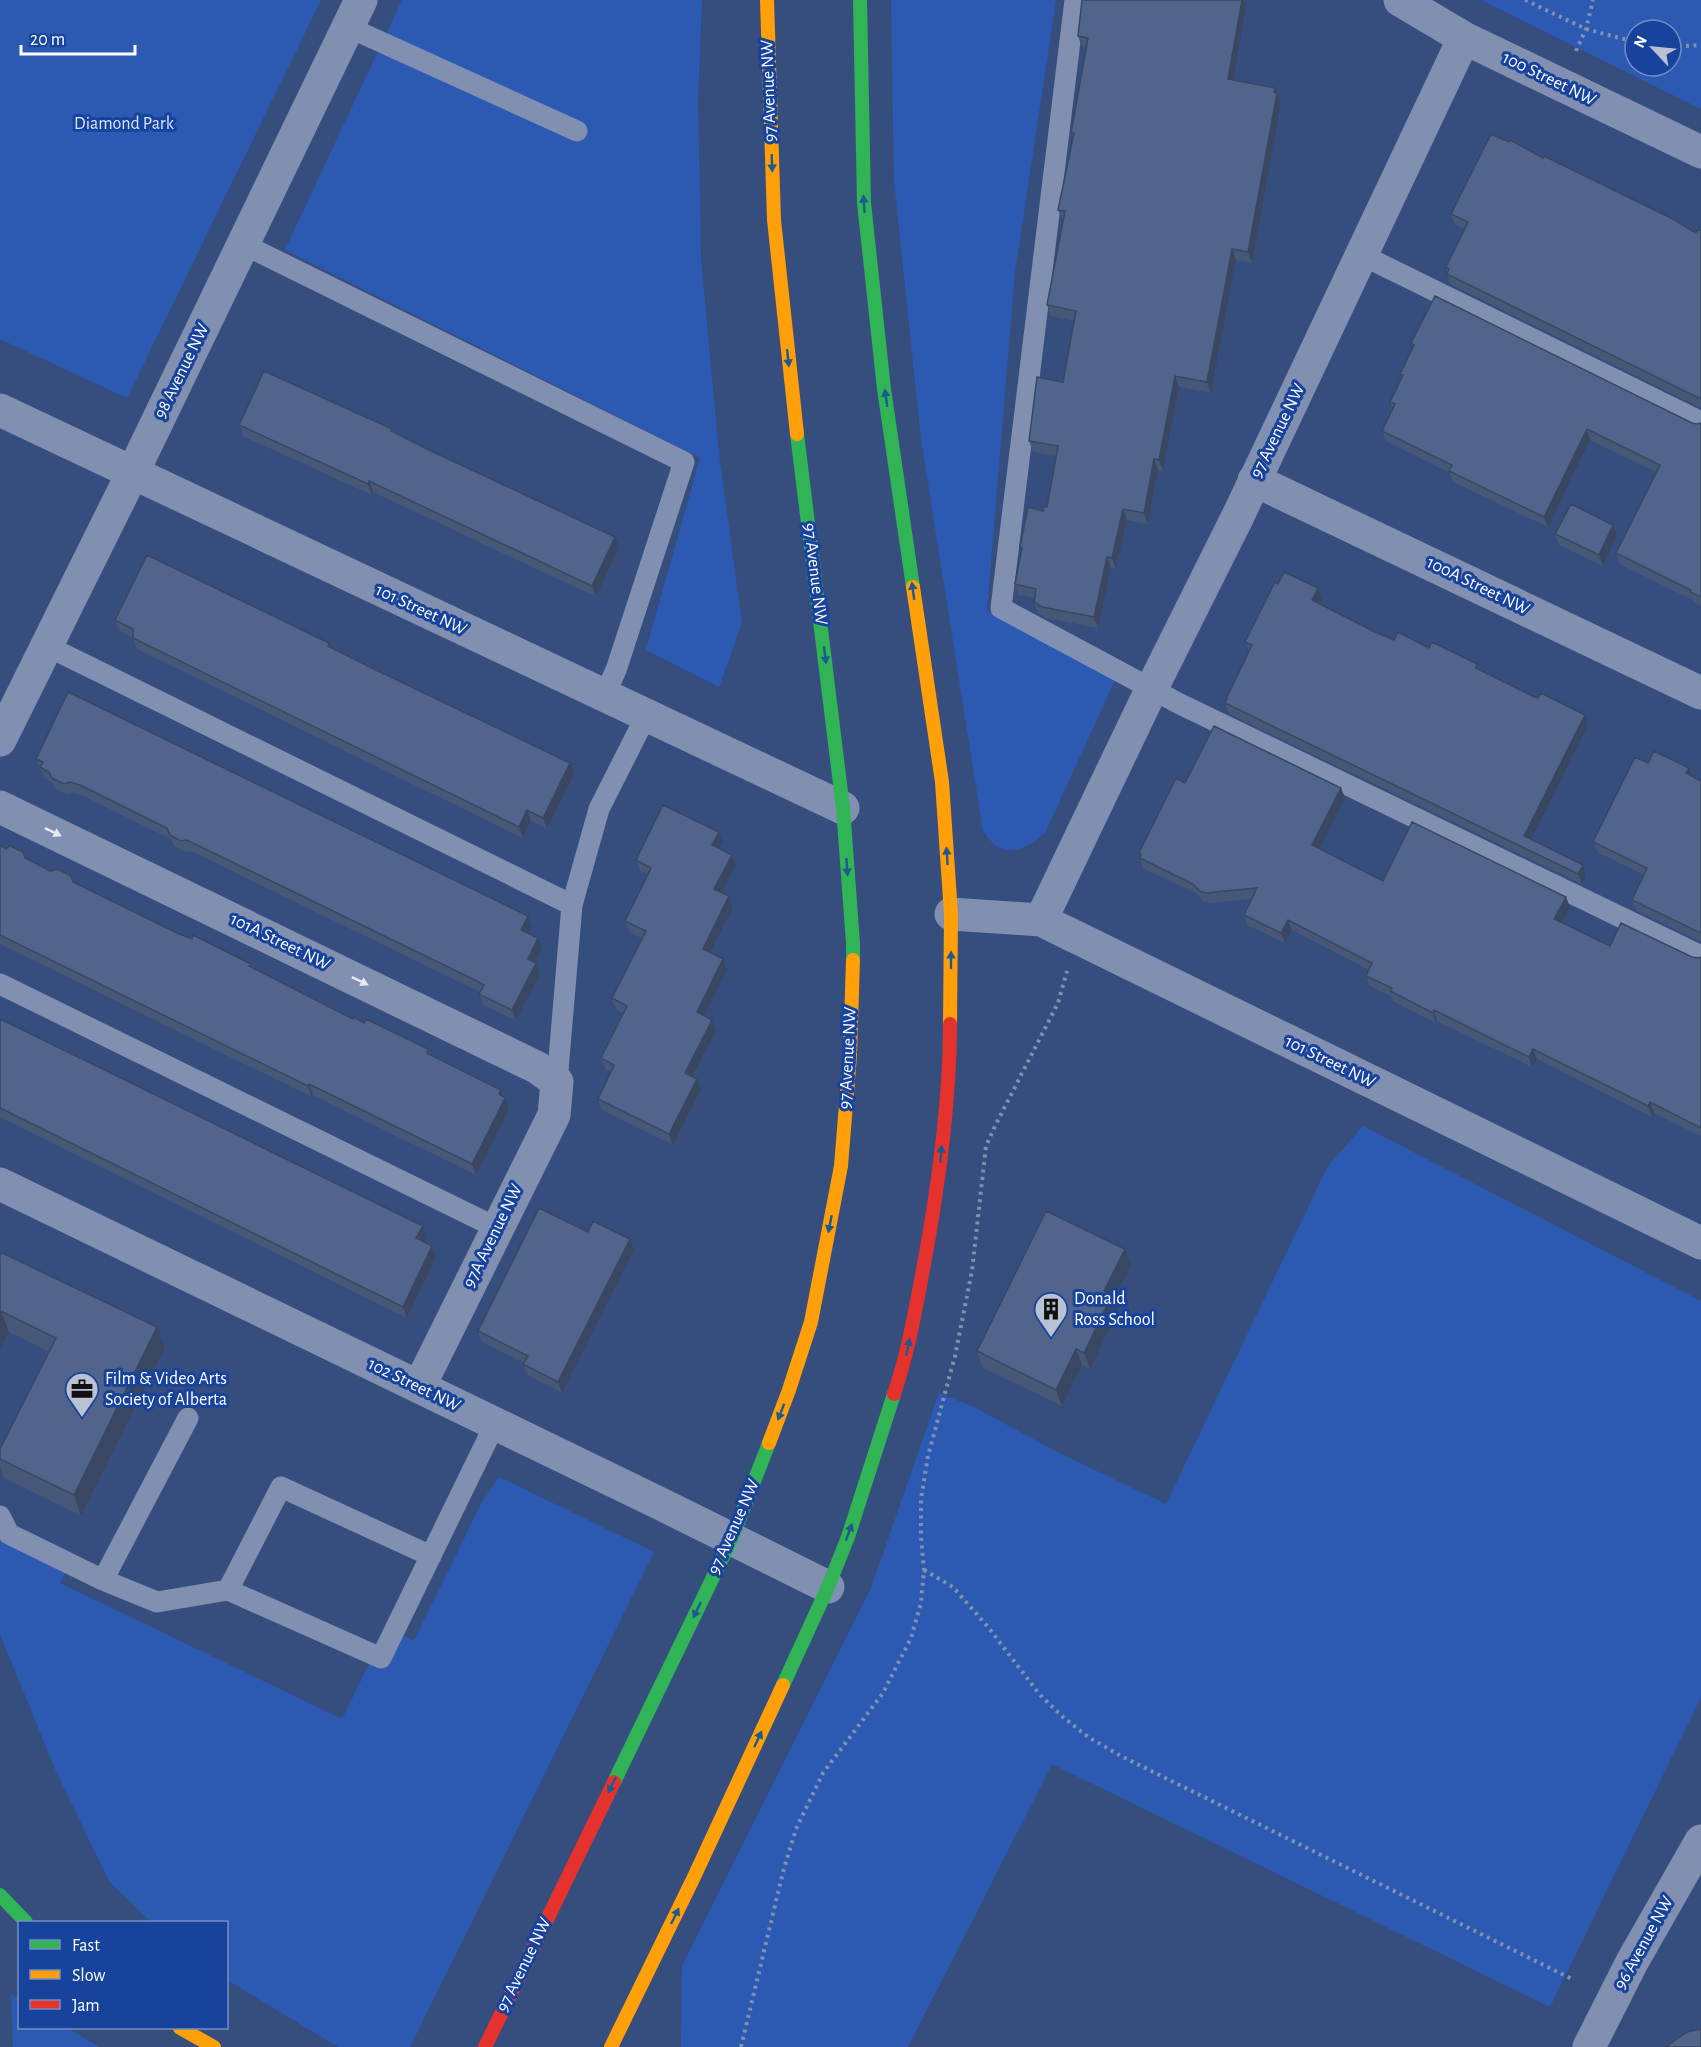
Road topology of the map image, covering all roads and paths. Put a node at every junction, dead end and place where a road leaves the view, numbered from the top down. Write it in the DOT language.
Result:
graph roads {
  1 [pos="767,0"];
  2 [pos="860,0"];
  3 [pos="1075,0"];
  4 [pos="1401,0"];
  5 [pos="1525,0"];
  6 [pos="1593,0"];
  7 [pos="354,14"];
  8 [pos="1586,29"];
  9 [pos="1464,38"];
  10 [pos="1623,39"];
  11 [pos="1701,45"];
  12 [pos="1683,46"];
  13 [pos="1561,84"];
  14 [pos="577,131"];
  15 [pos="1701,152"];
  16 [pos="243,244"];
  17 [pos="1362,255"];
  18 [pos="0,410"];
  19 [pos="1701,422"];
  20 [pos="132,474"];
  21 [pos="1254,480"];
  22 [pos="47,646"];
  23 [pos="1152,688"];
  24 [pos="1701,693"];
  25 [pos="604,696"];
  26 [pos="646,716"];
  27 [pos="0,740"];
  28 [pos="0,807"];
  29 [pos="843,808"];
  30 [pos="572,904"];
  31 [pos="951,914"];
  32 [pos="1041,920"];
  33 [pos="1701,956"];
  34 [pos="1068,968"];
  35 [pos="0,984"];
  36 [pos="557,1082"];
  37 [pos="0,1184"];
  38 [pos="497,1228"];
  39 [pos="1701,1243"];
  40 [pos="419,1387"];
  41 [pos="188,1418"];
  42 [pos="495,1424"];
  43 [pos="0,1516"];
  44 [pos="732,1538"];
  45 [pos="431,1556"];
  46 [pos="924,1570"];
  47 [pos="104,1580"];
  48 [pos="828,1587"];
  49 [pos="228,1590"];
  50 [pos="1701,1841"];
  51 [pos="0,1895"];
  52 [pos="24,1921"];
  53 [pos="650,1968"];
  54 [pos="1572,1979"];
  55 [pos="642,2015"];
  56 [pos="182,2029"];
  57 [pos="214,2047"];
  58 [pos="485,2047"];
  59 [pos="611,2047"];
  60 [pos="741,2047"];
  61 [pos="1589,2047"];
  1 -- 29 [label="main road, 97 Avenue NW, one-way"];
  31 -- 2 [label="main road, one-way"];
  3 -- 23 [label="lane"];
  4 -- 9 [label="street, 100 Street NW"];
  5 -- 8 [label="path"];
  6 -- 8 [label="path"];
  7 -- 14 [label="lane"];
  7 -- 16 [label="street, 98 Avenue NW"];
  8 -- 10 [label="path"];
  8 -- 13 [label="path"];
  9 -- 13 [label="street, 100 Street NW"];
  9 -- 17 [label="street, 97 Avenue NW"];
  11 -- 12 [label="path"];
  13 -- 15 [label="street, 100 Street NW"];
  16 -- 20 [label="street, 98 Avenue NW"];
  16 -- 25 [label="lane"];
  17 -- 19 [label="lane"];
  17 -- 21 [label="street, 97 Avenue NW"];
  18 -- 20 [label="street, 101 Street NW"];
  20 -- 22 [label="street, 98 Avenue NW"];
  20 -- 25 [label="street, 101 Street NW"];
  21 -- 23 [label="street, 97 Avenue NW"];
  21 -- 24 [label="street, 100A Street NW"];
  22 -- 27 [label="street, 98 Avenue NW"];
  22 -- 30 [label="lane"];
  23 -- 32 [label="street, 97 Avenue NW"];
  23 -- 33 [label="lane"];
  25 -- 26 [label="street, 101 Street NW"];
  26 -- 29 [label="street, 101 Street NW"];
  26 -- 30 [label="lane"];
  28 -- 36 [label="street, 101A Street NW, one-way"];
  29 -- 44 [label="main road, 97 Avenue NW, one-way"];
  30 -- 36 [label="lane"];
  31 -- 32 [label="street, 101 Street NW"];
  48 -- 31 [label="main road, one-way"];
  32 -- 39 [label="street, 101 Street NW"];
  34 -- 46 [label="path"];
  35 -- 38 [label="lane"];
  36 -- 38 [label="street, 97A Avenue NW"];
  37 -- 40 [label="street, 102 Street NW"];
  38 -- 40 [label="street, 97A Avenue NW"];
  40 -- 42 [label="street, 102 Street NW"];
  41 -- 47 [label="lane"];
  42 -- 44 [label="street, 102 Street NW"];
  42 -- 45 [label="lane"];
  43 -- 47 [label="lane"];
  44 -- 48 [label="street, 102 Street NW"];
  44 -- 58 [label="main road, 97 Avenue NW, one-way"];
  45 -- 49 [label="lane"];
  45 -- 49 [label="lane"];
  46 -- 54 [label="path"];
  46 -- 60 [label="path"];
  47 -- 49 [label="lane"];
  53 -- 48 [label="main road, one-way"];
  50 -- 61 [label="street, 96 Avenue NW"];
  51 -- 52 [label="main road"];
  53 -- 55 [label="main road"];
  53 -- 59 [label="main road"];
  56 -- 57 [label="main road"];
}
